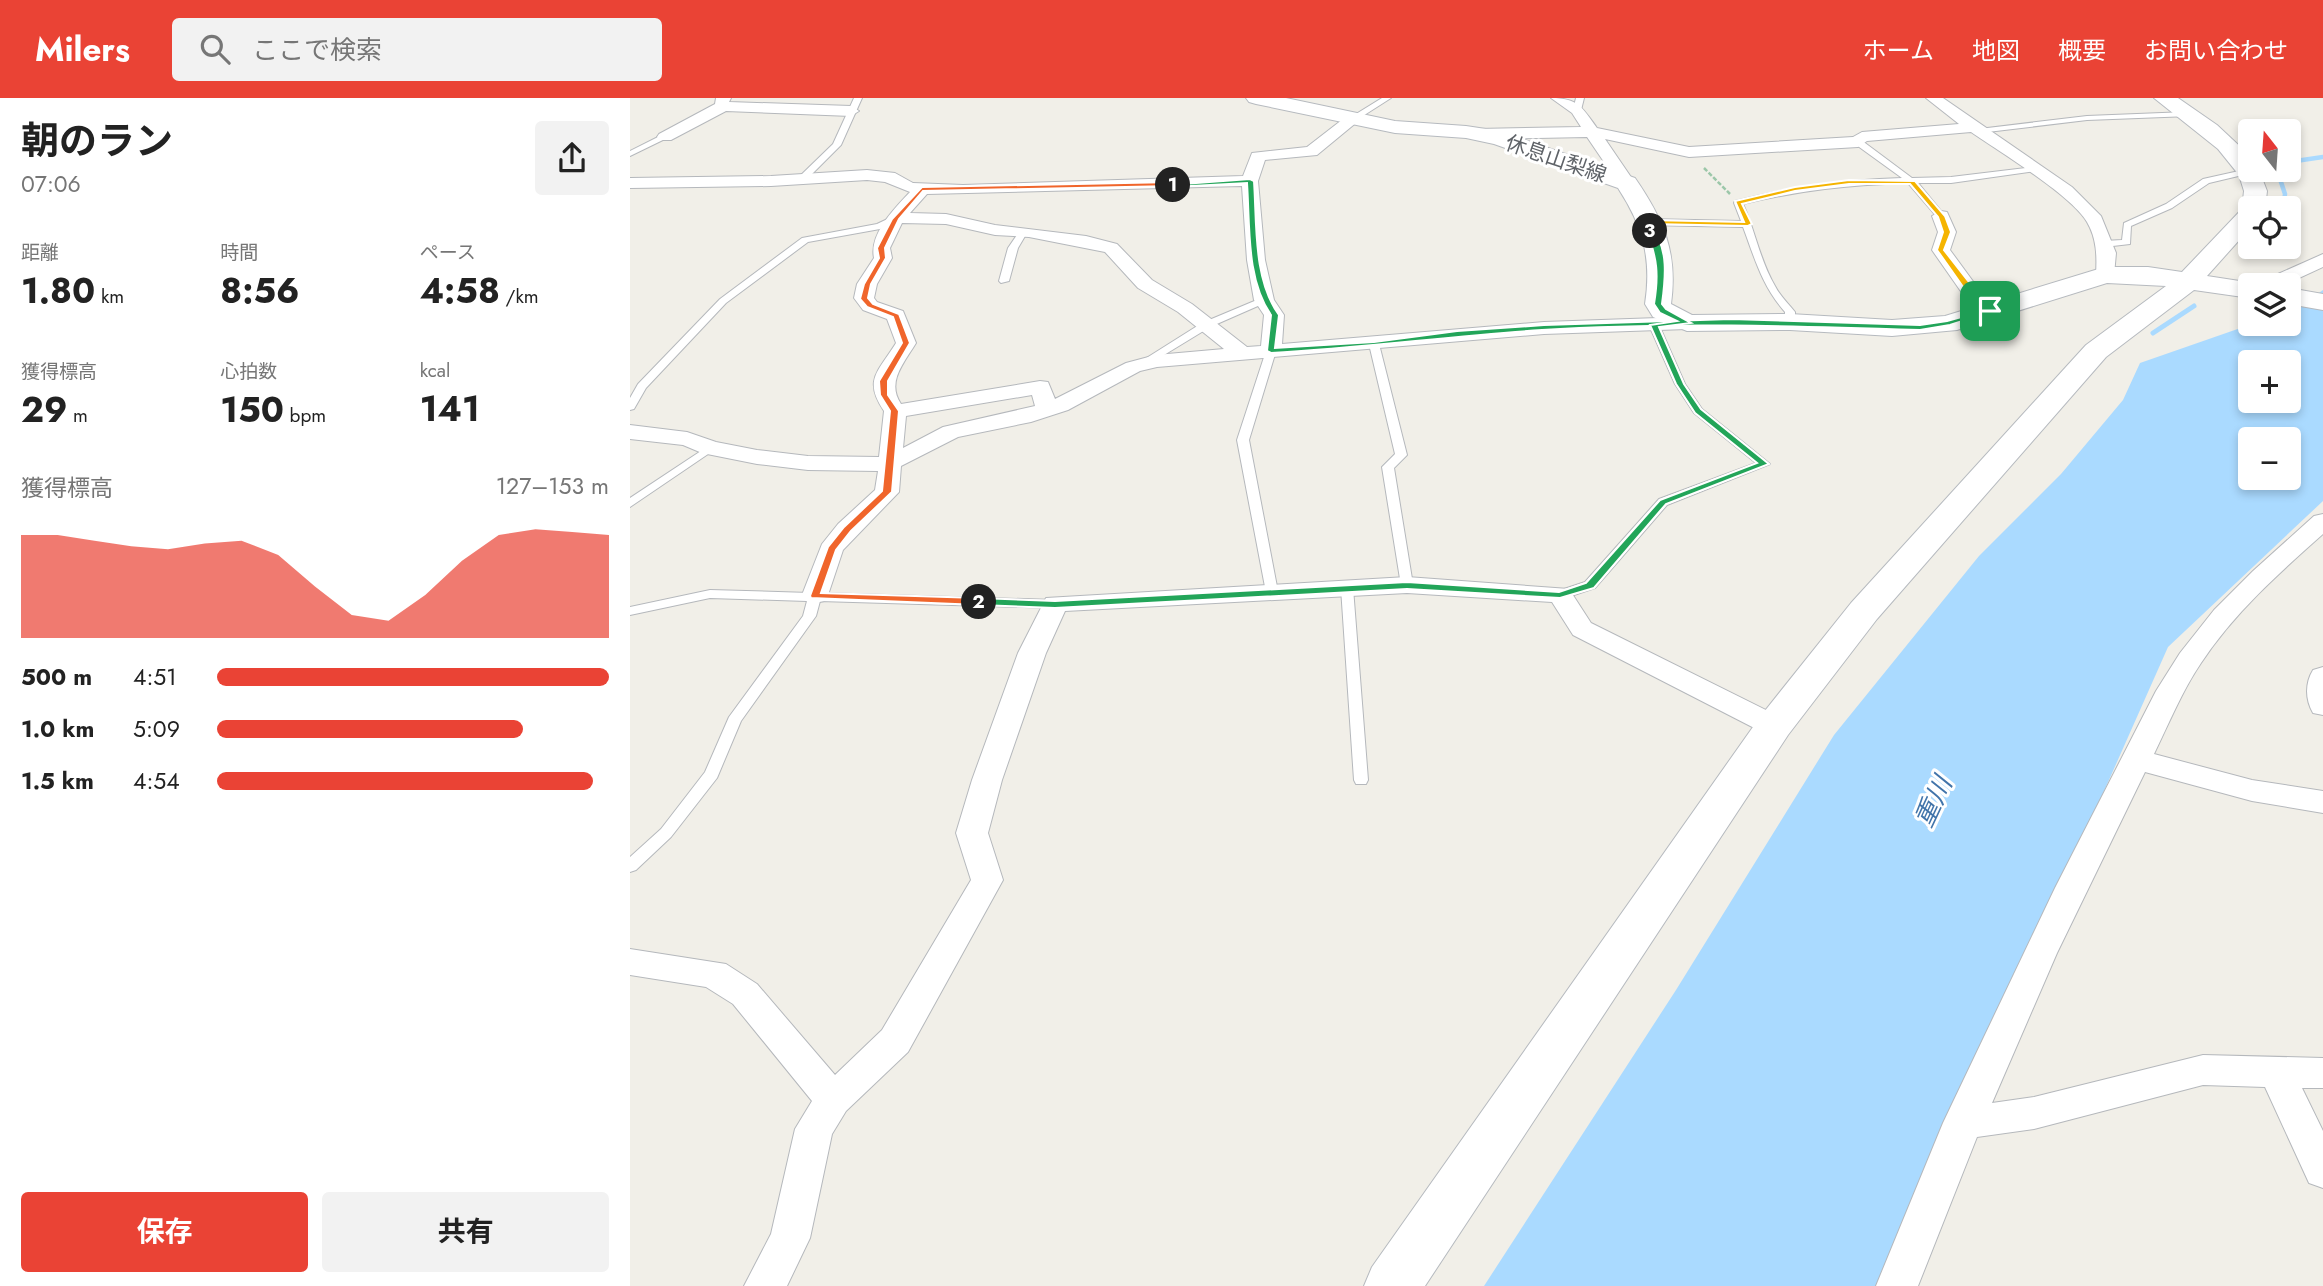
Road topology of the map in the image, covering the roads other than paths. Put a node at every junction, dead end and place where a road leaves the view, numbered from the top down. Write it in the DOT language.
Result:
graph roads {
  1 [pos="1256,98"];
  2 [pos="1387,98"];
  3 [pos="1558,98"];
  4 [pos="1933,98"];
  5 [pos="2164,98"];
  6 [pos="724,102"];
  7 [pos="855,104"];
  8 [pos="1578,104"];
  9 [pos="2187,114"];
  10 [pos="1352,119"];
  11 [pos="1976,129"];
  12 [pos="1592,132"];
  13 [pos="1477,134"];
  14 [pos="665,137"];
  15 [pos="1858,142"];
  16 [pos="630,154"];
  17 [pos="2238,157"];
  18 [pos="2035,169"];
  19 [pos="2238,173"];
  20 [pos="803,178"];
  21 [pos="1250,181"];
  22 [pos="1912,182"];
  23 [pos="630,183"];
  24 [pos="1627,183"];
  25 [pos="922,189"];
  26 [pos="1941,216"];
  27 [pos="896,219"];
  28 [pos="1647,222"];
  29 [pos="1748,224"];
  30 [pos="2238,227"];
  31 [pos="1024,231"];
  32 [pos="2104,244"];
  33 [pos="2323,260"];
  34 [pos="2295,273"];
  35 [pos="2105,275"];
  36 [pos="2189,280"];
  37 [pos="1004,281"];
  38 [pos="2238,288"];
  39 [pos="2301,298"];
  40 [pos="1264,300"];
  41 [pos="2323,302"];
  42 [pos="1990,311"];
  43 [pos="1790,322"];
  44 [pos="1687,323"];
  45 [pos="1206,325"];
  46 [pos="1654,325"];
  47 [pos="1374,344"];
  48 [pos="1271,351"];
  49 [pos="1241,352"];
  50 [pos="1141,365"];
  51 [pos="630,407"];
  52 [pos="1047,409"];
  53 [pos="895,411"];
  54 [pos="630,432"];
  55 [pos="710,448"];
  56 [pos="888,464"];
  57 [pos="630,503"];
  58 [pos="2323,521"];
  59 [pos="1407,585"];
  60 [pos="1347,588"];
  61 [pos="1272,592"];
  62 [pos="1560,595"];
  63 [pos="815,596"];
  64 [pos="1055,604"];
  65 [pos="630,611"];
  66 [pos="2323,676"];
  67 [pos="2323,706"];
  68 [pos="1774,726"];
  69 [pos="2137,759"];
  70 [pos="1361,780"];
  71 [pos="2323,802"];
  72 [pos="630,866"];
  73 [pos="630,962"];
  74 [pos="2276,1072"];
  75 [pos="2323,1073"];
  76 [pos="833,1100"];
  77 [pos="1962,1123"];
  78 [pos="2323,1171"];
  79 [pos="765,1286"];
  80 [pos="1392,1286"];
  81 [pos="1897,1286"];
  1 -- 10 [label="street, 休息山梨線"];
  2 -- 10 [label="lane"];
  3 -- 8 [label="street"];
  4 -- 11 [label="street"];
  5 -- 9 [label="street"];
  6 -- 7 [label="street"];
  6 -- 14 [label="street"];
  7 -- 20 [label="lane"];
  8 -- 12 [label="street"];
  9 -- 11 [label="lane"];
  9 -- 17 [label="street"];
  10 -- 13 [label="street, 休息山梨線"];
  10 -- 21 [label="street"];
  11 -- 15 [label="street"];
  11 -- 18 [label="street"];
  12 -- 13 [label="street"];
  12 -- 15 [label="street"];
  12 -- 24 [label="street"];
  13 -- 24 [label="street, 休息山梨線"];
  14 -- 16 [label="lane"];
  15 -- 22 [label="lane"];
  18 -- 22 [label="lane"];
  18 -- 32 [label="street"];
  19 -- 32 [label="lane"];
  20 -- 23 [label="street"];
  20 -- 25 [label="street"];
  21 -- 25 [label="street"];
  21 -- 40 [label="street"];
  22 -- 26 [label="lane"];
  22 -- 29 [label="lane"];
  24 -- 28 [label="street, 休息山梨線"];
  25 -- 27 [label="street"];
  26 -- 42 [label="street"];
  27 -- 31 [label="street"];
  27 -- 51 [label="lane"];
  27 -- 53 [label="street"];
  28 -- 29 [label="lane"];
  28 -- 44 [label="street, 休息山梨線"];
  29 -- 43 [label="lane"];
  30 -- 36 [label="street"];
  31 -- 37 [label="lane"];
  31 -- 45 [label="street"];
  32 -- 35 [label="street"];
  33 -- 34 [label="street"];
  35 -- 36 [label="street"];
  35 -- 42 [label="street"];
  36 -- 38 [label="street"];
  36 -- 68 [label="street"];
  39 -- 41 [label="street"];
  40 -- 45 [label="lane"];
  40 -- 48 [label="street"];
  42 -- 43 [label="street"];
  43 -- 44 [label="street"];
  44 -- 46 [label="street"];
  45 -- 49 [label="street"];
  45 -- 50 [label="lane"];
  46 -- 47 [label="street"];
  46 -- 62 [label="lane"];
  47 -- 48 [label="street"];
  47 -- 59 [label="lane"];
  48 -- 49 [label="street"];
  48 -- 61 [label="lane"];
  49 -- 50 [label="street"];
  50 -- 52 [label="street"];
  52 -- 53 [label="street"];
  52 -- 56 [label="street"];
  53 -- 56 [label="street"];
  54 -- 55 [label="street"];
  55 -- 56 [label="street"];
  55 -- 57 [label="lane"];
  56 -- 63 [label="street"];
  58 -- 69 [label="street"];
  59 -- 60 [label="street"];
  59 -- 62 [label="street"];
  60 -- 61 [label="street"];
  60 -- 70 [label="lane"];
  61 -- 64 [label="street"];
  62 -- 68 [label="street"];
  63 -- 64 [label="lane"];
  63 -- 65 [label="lane"];
  63 -- 72 [label="lane"];
  64 -- 76 [label="street"];
  66 -- 67 [label="street"];
  68 -- 80 [label="street"];
  69 -- 71 [label="street"];
  69 -- 77 [label="street"];
  73 -- 76 [label="street"];
  74 -- 75 [label="street"];
  74 -- 77 [label="street"];
  74 -- 78 [label="street"];
  76 -- 79 [label="street"];
  77 -- 81 [label="street"];
}
